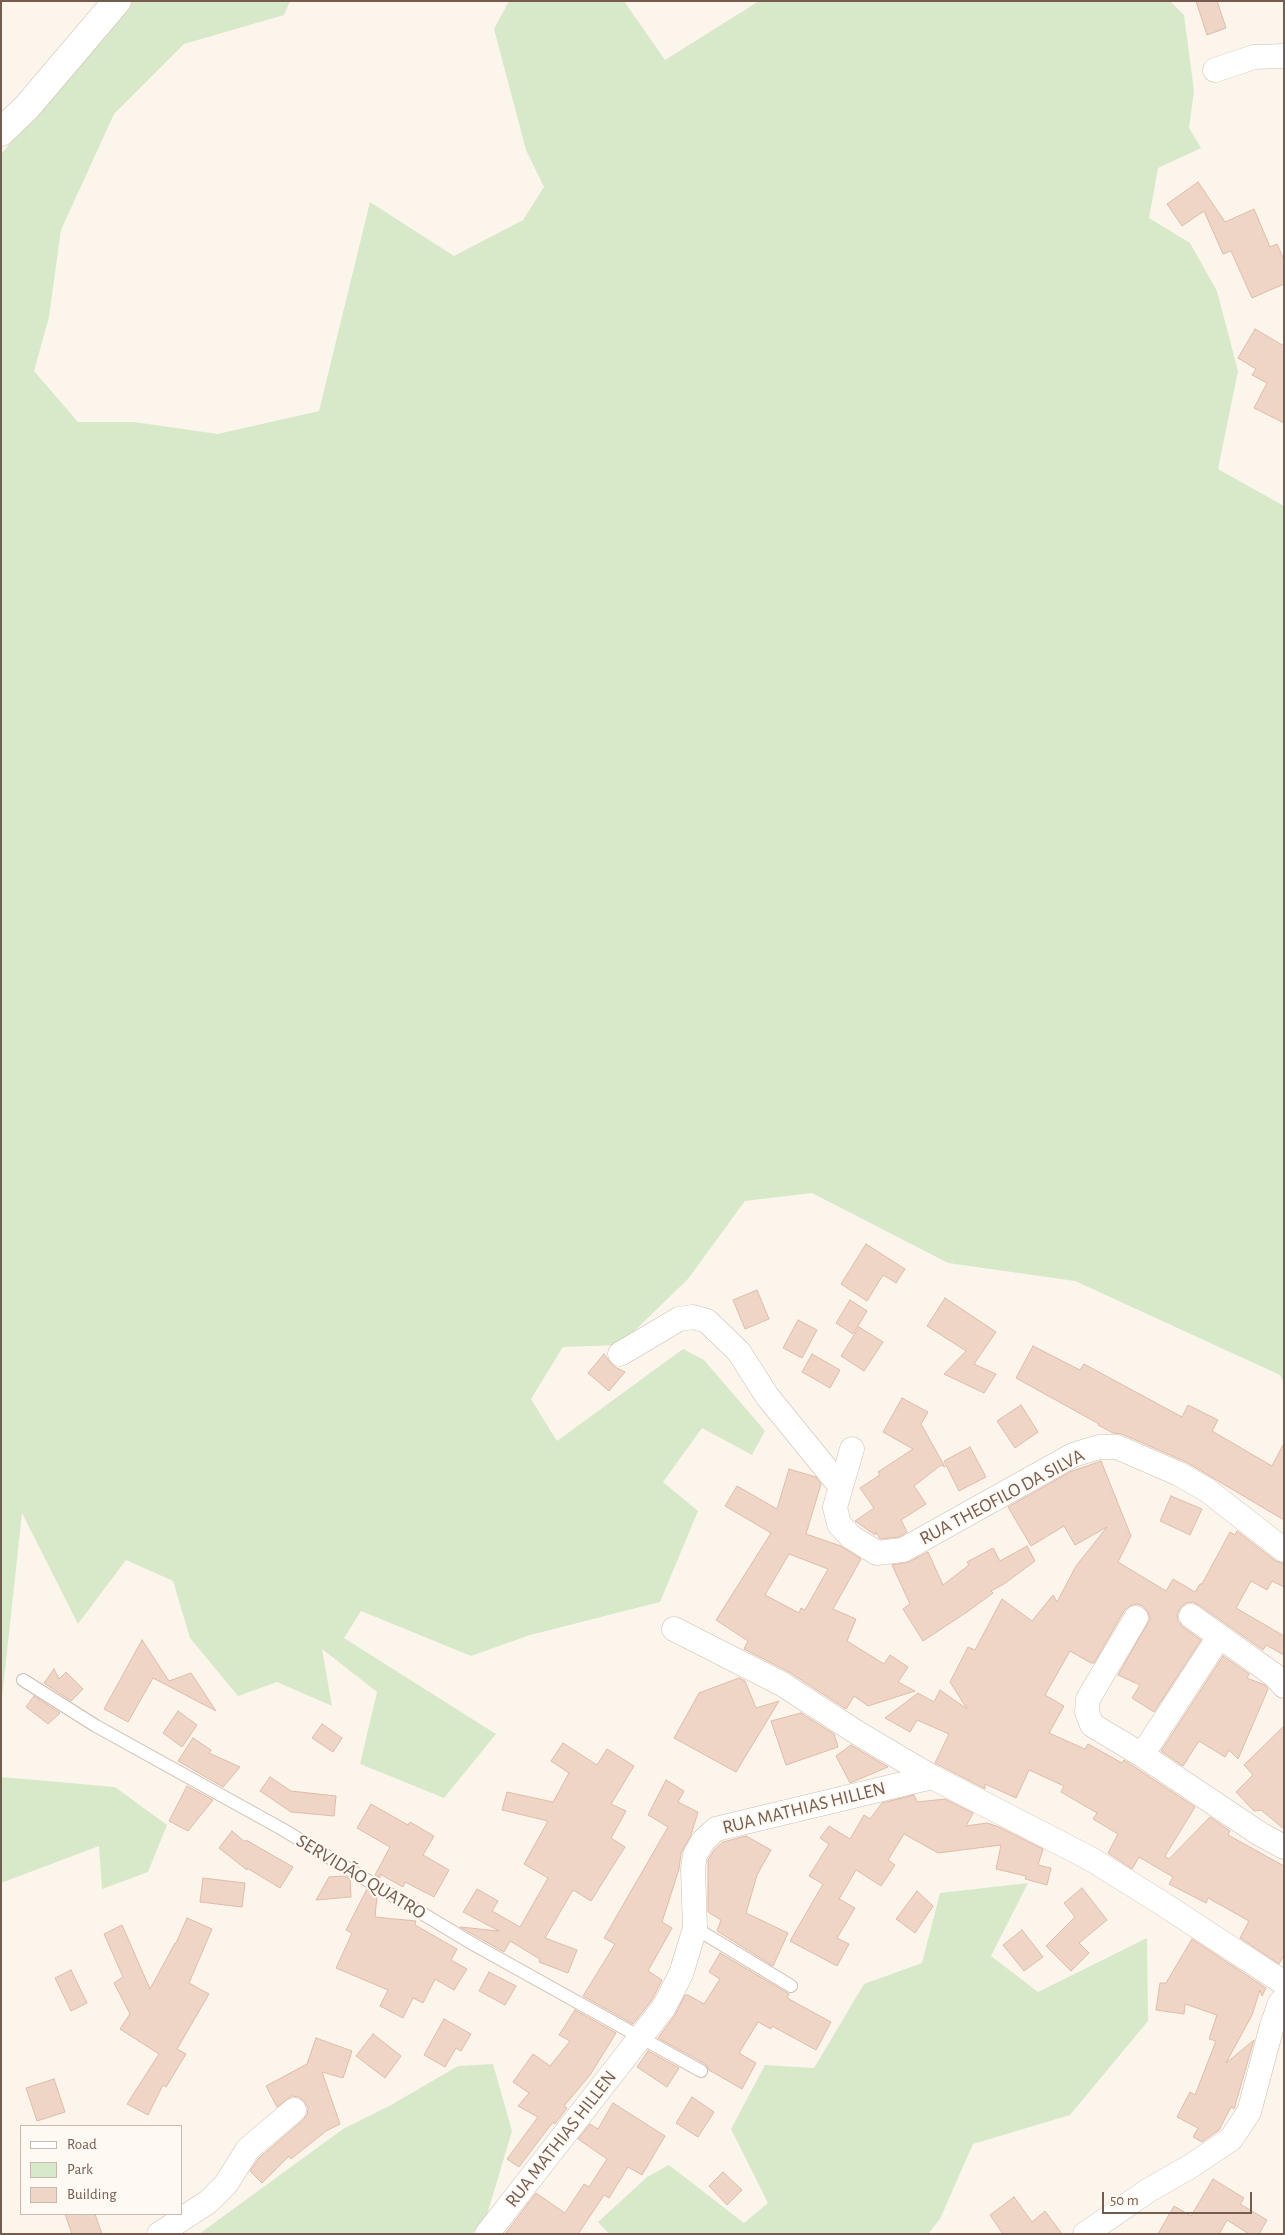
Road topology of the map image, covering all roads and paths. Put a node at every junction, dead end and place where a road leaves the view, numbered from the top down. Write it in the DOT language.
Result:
graph roads {
  1 [pos="117,1"];
  2 [pos="1284,56"];
  3 [pos="1215,70"];
  4 [pos="1,132"];
  5 [pos="620,1354"];
  6 [pos="852,1449"];
  7 [pos="841,1487"];
  8 [pos="1284,1550"];
  9 [pos="1191,1616"];
  10 [pos="1136,1618"];
  11 [pos="674,1629"];
  12 [pos="1219,1637"];
  13 [pos="23,1680"];
  14 [pos="1284,1686"];
  15 [pos="1142,1755"];
  16 [pos="932,1777"];
  17 [pos="1284,1847"];
  18 [pos="694,1928"];
  19 [pos="1284,1983"];
  20 [pos="790,1986"];
  21 [pos="1284,1999"];
  22 [pos="640,2037"];
  23 [pos="701,2071"];
  24 [pos="294,2110"];
  25 [pos="159,2234"];
  26 [pos="488,2234"];
  27 [pos="1085,2234"];
  1 -- 4 [label="street"];
  2 -- 3 [label="street"];
  5 -- 7 [label="street"];
  6 -- 7 [label="street, RUA THEOFILO DA SILVA"];
  7 -- 8 [label="street, RUA THEOFILO DA SILVA"];
  9 -- 12 [label="street"];
  10 -- 15 [label="street"];
  11 -- 16 [label="street"];
  12 -- 14 [label="street"];
  12 -- 15 [label="street"];
  13 -- 22 [label="lane, SERVIDÃO QUATRO"];
  15 -- 17 [label="street"];
  16 -- 18 [label="street, RUA MATHIAS HILLEN"];
  16 -- 19 [label="street"];
  18 -- 20 [label="lane"];
  18 -- 22 [label="street, RUA MATHIAS HILLEN"];
  21 -- 27 [label="street"];
  22 -- 23 [label="lane, SERVIDÃO QUATRO"];
  22 -- 26 [label="street, RUA MATHIAS HILLEN"];
  24 -- 25 [label="street"];
}
